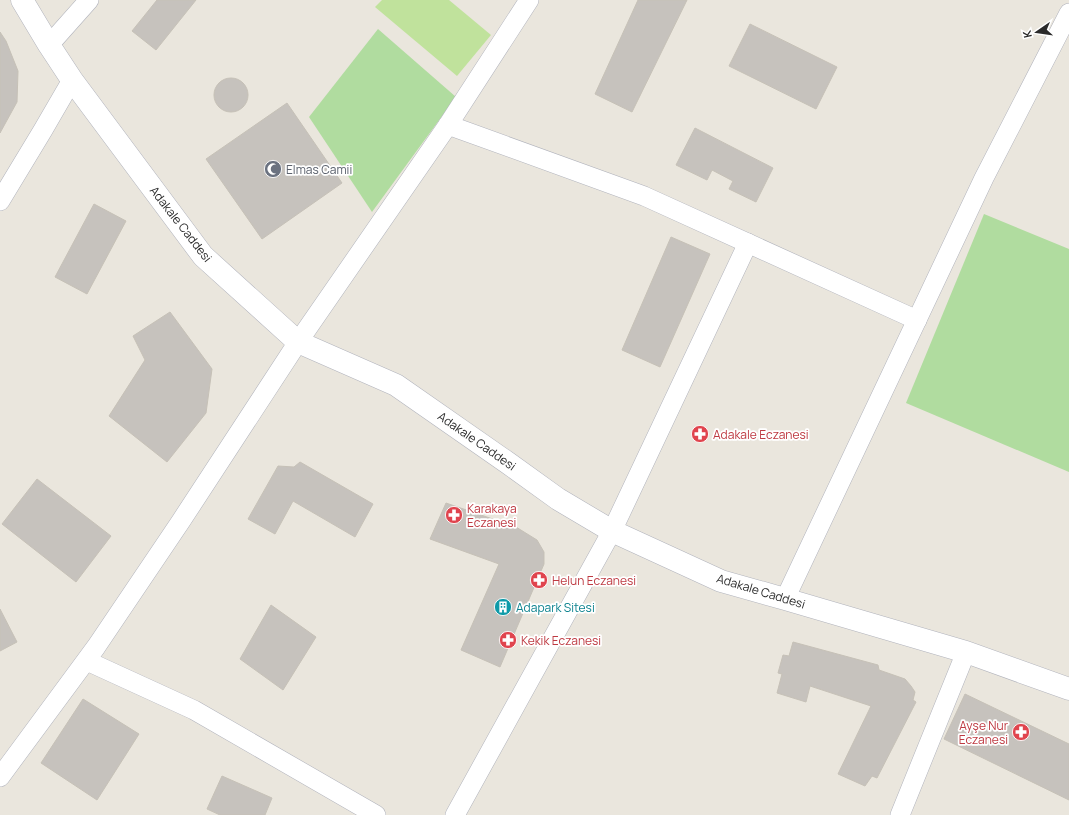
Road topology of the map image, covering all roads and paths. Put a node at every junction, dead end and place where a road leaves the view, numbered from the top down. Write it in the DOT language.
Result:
graph roads {
  1 [pos="22,0"];
  2 [pos="89,0"];
  3 [pos="529,0"];
  4 [pos="1069,14"];
  5 [pos="49,45"];
  6 [pos="72,80"];
  7 [pos="448,125"];
  8 [pos="0,201"];
  9 [pos="748,243"];
  10 [pos="917,320"];
  11 [pos="298,342"];
  12 [pos="612,531"];
  13 [pos="785,599"];
  14 [pos="966,652"];
  15 [pos="87,661"];
  16 [pos="1069,689"];
  17 [pos="0,777"];
  18 [pos="376,815"];
  19 [pos="455,815"];
  20 [pos="900,815"];
  1 -- 5 [label="street, Adakale Caddesi"];
  2 -- 5 [label="street"];
  3 -- 7 [label="street"];
  4 -- 10 [label="street"];
  5 -- 6 [label="street, Adakale Caddesi"];
  6 -- 8 [label="street"];
  6 -- 11 [label="street, Adakale Caddesi"];
  7 -- 9 [label="street"];
  7 -- 11 [label="street"];
  9 -- 10 [label="street"];
  9 -- 12 [label="street"];
  10 -- 13 [label="street"];
  11 -- 12 [label="street, Adakale Caddesi"];
  11 -- 15 [label="street"];
  12 -- 13 [label="street, Adakale Caddesi"];
  12 -- 19 [label="street"];
  13 -- 14 [label="street, Adakale Caddesi"];
  14 -- 16 [label="street, Adakale Caddesi"];
  14 -- 20 [label="street"];
  15 -- 17 [label="street"];
  15 -- 18 [label="street"];
}
